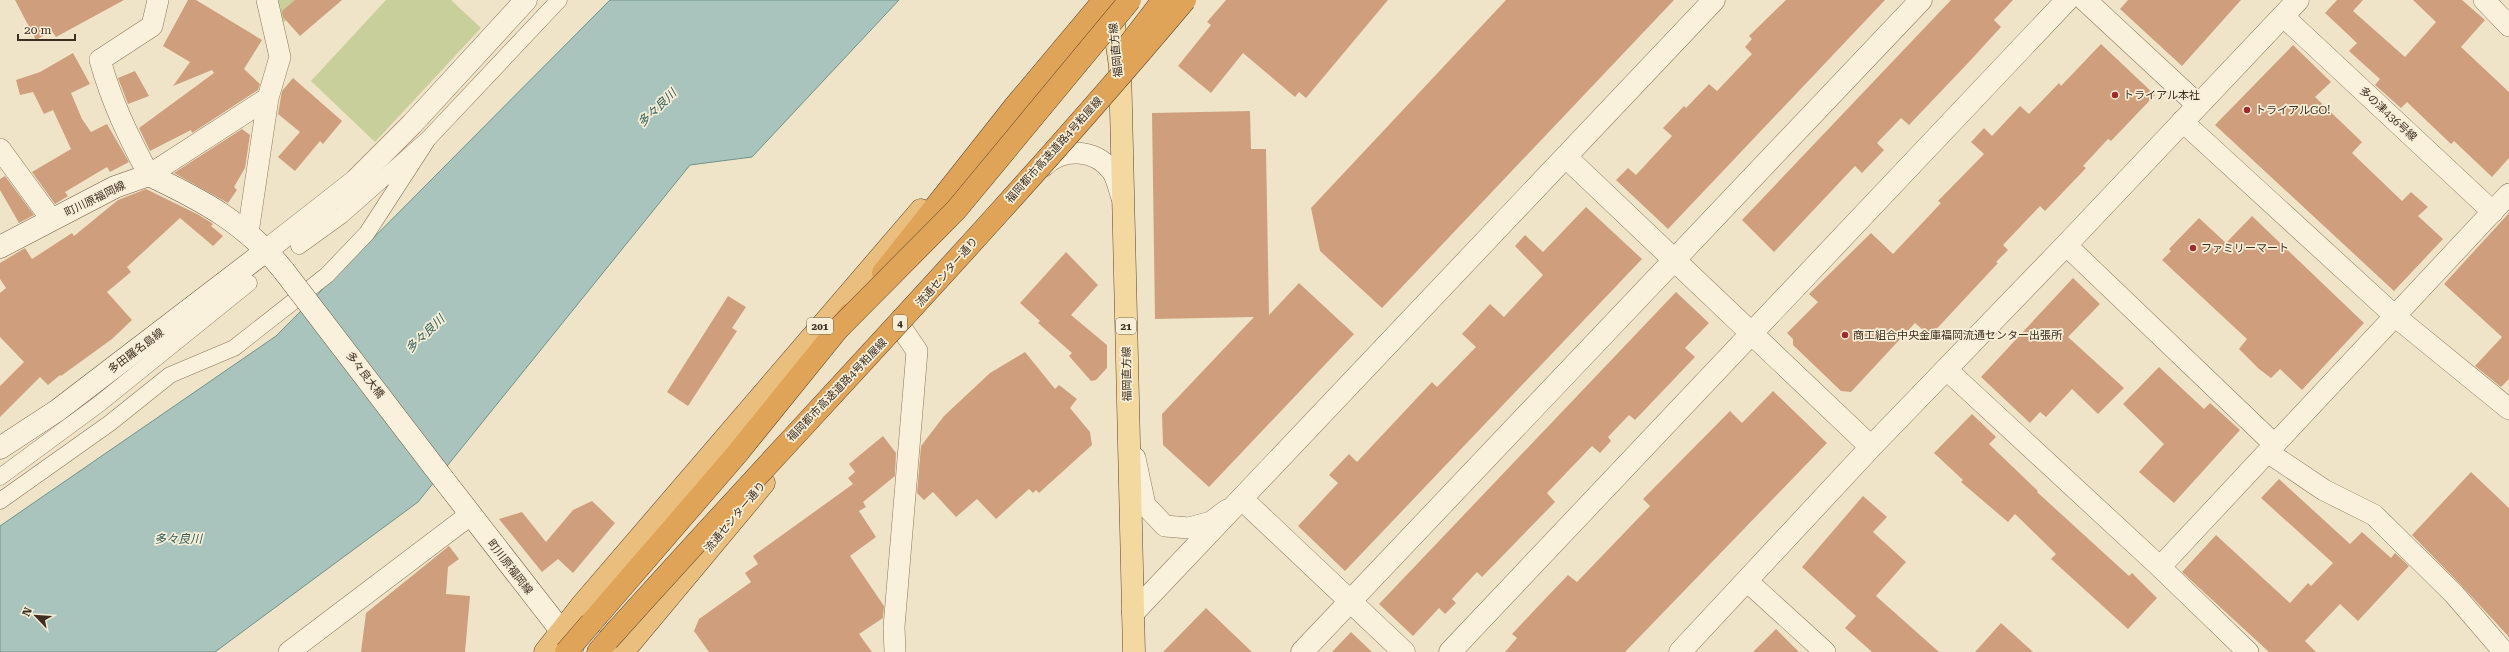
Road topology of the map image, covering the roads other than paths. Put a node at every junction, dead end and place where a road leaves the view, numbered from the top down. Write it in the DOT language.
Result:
graph roads {
  1 [pos="158,0"];
  2 [pos="267,0"];
  3 [pos="526,0"];
  4 [pos="559,0"];
  5 [pos="1096,0"];
  6 [pos="1104,0"];
  7 [pos="1110,0"];
  8 [pos="1130,0"];
  9 [pos="1163,0"];
  10 [pos="1176,0"];
  11 [pos="1185,0"];
  12 [pos="1714,0"];
  13 [pos="1921,0"];
  14 [pos="2067,0"];
  15 [pos="2085,0"];
  16 [pos="2298,0"];
  17 [pos="2484,0"];
  18 [pos="2283,16"];
  19 [pos="2509,26"];
  20 [pos="1120,66"];
  21 [pos="268,98"];
  22 [pos="2198,105"];
  23 [pos="2182,121"];
  24 [pos="1065,137"];
  25 [pos="428,139"];
  26 [pos="0,149"];
  27 [pos="1566,157"];
  28 [pos="149,175"];
  29 [pos="2509,194"];
  30 [pos="1123,200"];
  31 [pos="1005,206"];
  32 [pos="2493,212"];
  33 [pos="52,220"];
  34 [pos="248,233"];
  35 [pos="299,246"];
  36 [pos="2066,246"];
  37 [pos="0,247"];
  38 [pos="267,250"];
  39 [pos="1674,259"];
  40 [pos="249,283"];
  41 [pos="2396,317"];
  42 [pos="900,326"];
  43 [pos="838,329"];
  44 [pos="1751,333"];
  45 [pos="1946,369"];
  46 [pos="2509,409"];
  47 [pos="1128,431"];
  48 [pos="1871,447"];
  49 [pos="0,448"];
  50 [pos="2272,449"];
  51 [pos="0,477"];
  52 [pos="444,480"];
  53 [pos="1242,499"];
  54 [pos="0,502"];
  55 [pos="470,515"];
  56 [pos="2160,567"];
  57 [pos="1746,581"];
  58 [pos="1350,601"];
  59 [pos="1133,613"];
  60 [pos="563,642"];
  61 [pos="289,652"];
  62 [pos="545,652"];
  63 [pos="578,652"];
  64 [pos="598,652"];
  65 [pos="623,652"];
  66 [pos="895,652"];
  67 [pos="1134,652"];
  68 [pos="1302,652"];
  69 [pos="1404,652"];
  70 [pos="1450,652"];
  71 [pos="1680,652"];
  72 [pos="1825,652"];
  73 [pos="2248,652"];
  74 [pos="2504,652"];
  1 -- 28 [label="street"];
  2 -- 21 [label="street"];
  3 -- 38 [label="street, 多田羅名島線"];
  4 -- 25 [label="street"];
  5 -- 60 [label="highway, 201"];
  6 -- 43 [label="highway, bridge"];
  7 -- 20 [label="main road, 福岡直方線 / 21"];
  8 -- 43 [label="highway, bridge"];
  9 -- 24 [label="highway, bridge"];
  10 -- 20 [label="highway, 流通センター通り"];
  11 -- 24 [label="highway, 福岡都市高速道路4号粕屋線 / 4, bridge"];
  12 -- 27 [label="street"];
  13 -- 39 [label="street"];
  14 -- 44 [label="street"];
  15 -- 22 [label="street"];
  16 -- 18 [label="street"];
  17 -- 19 [label="street"];
  18 -- 22 [label="street"];
  18 -- 32 [label="street, 多の津436号線"];
  20 -- 30 [label="main road, 福岡直方線 / 21"];
  20 -- 31 [label="highway, 流通センター通り"];
  21 -- 28 [label="street"];
  21 -- 34 [label="street"];
  22 -- 23 [label="street"];
  23 -- 36 [label="street"];
  23 -- 41 [label="street"];
  24 -- 64 [label="highway, 福岡都市高速道路4号粕屋線 / 4, bridge"];
  25 -- 35 [label="street"];
  25 -- 54 [label="street"];
  26 -- 33 [label="street"];
  27 -- 39 [label="street"];
  27 -- 53 [label="street"];
  28 -- 33 [label="street, 町川原福岡線"];
  28 -- 34 [label="street"];
  29 -- 32 [label="street"];
  30 -- 31 [label="street"];
  30 -- 47 [label="main road, 福岡直方線 / 21"];
  31 -- 42 [label="highway, 流通センター通り"];
  32 -- 41 [label="street"];
  33 -- 37 [label="street, 町川原福岡線"];
  34 -- 38 [label="street"];
  36 -- 45 [label="street"];
  36 -- 50 [label="street"];
  38 -- 49 [label="street, 多田羅名島線"];
  38 -- 52 [label="street, 多々良大橋, bridge"];
  39 -- 44 [label="street"];
  39 -- 58 [label="street"];
  40 -- 51 [label="street"];
  41 -- 46 [label="street"];
  41 -- 50 [label="street"];
  42 -- 65 [label="highway, 流通センター通り"];
  42 -- 66 [label="street"];
  43 -- 60 [label="highway, bridge"];
  44 -- 48 [label="street"];
  44 -- 70 [label="street"];
  45 -- 48 [label="street"];
  45 -- 56 [label="street"];
  47 -- 53 [label="street"];
  47 -- 59 [label="main road, 福岡直方線 / 21"];
  48 -- 57 [label="street"];
  50 -- 56 [label="street"];
  50 -- 74 [label="street"];
  52 -- 55 [label="street, 町川原福岡線"];
  53 -- 58 [label="street"];
  53 -- 59 [label="street"];
  55 -- 60 [label="street, 町川原福岡線"];
  55 -- 61 [label="street"];
  56 -- 73 [label="street"];
  57 -- 71 [label="street"];
  57 -- 72 [label="street"];
  58 -- 68 [label="street"];
  58 -- 69 [label="street"];
  59 -- 67 [label="main road, 福岡直方線 / 21"];
  60 -- 62 [label="highway, 201"];
  60 -- 63 [label="street, 町川原福岡線"];
}
